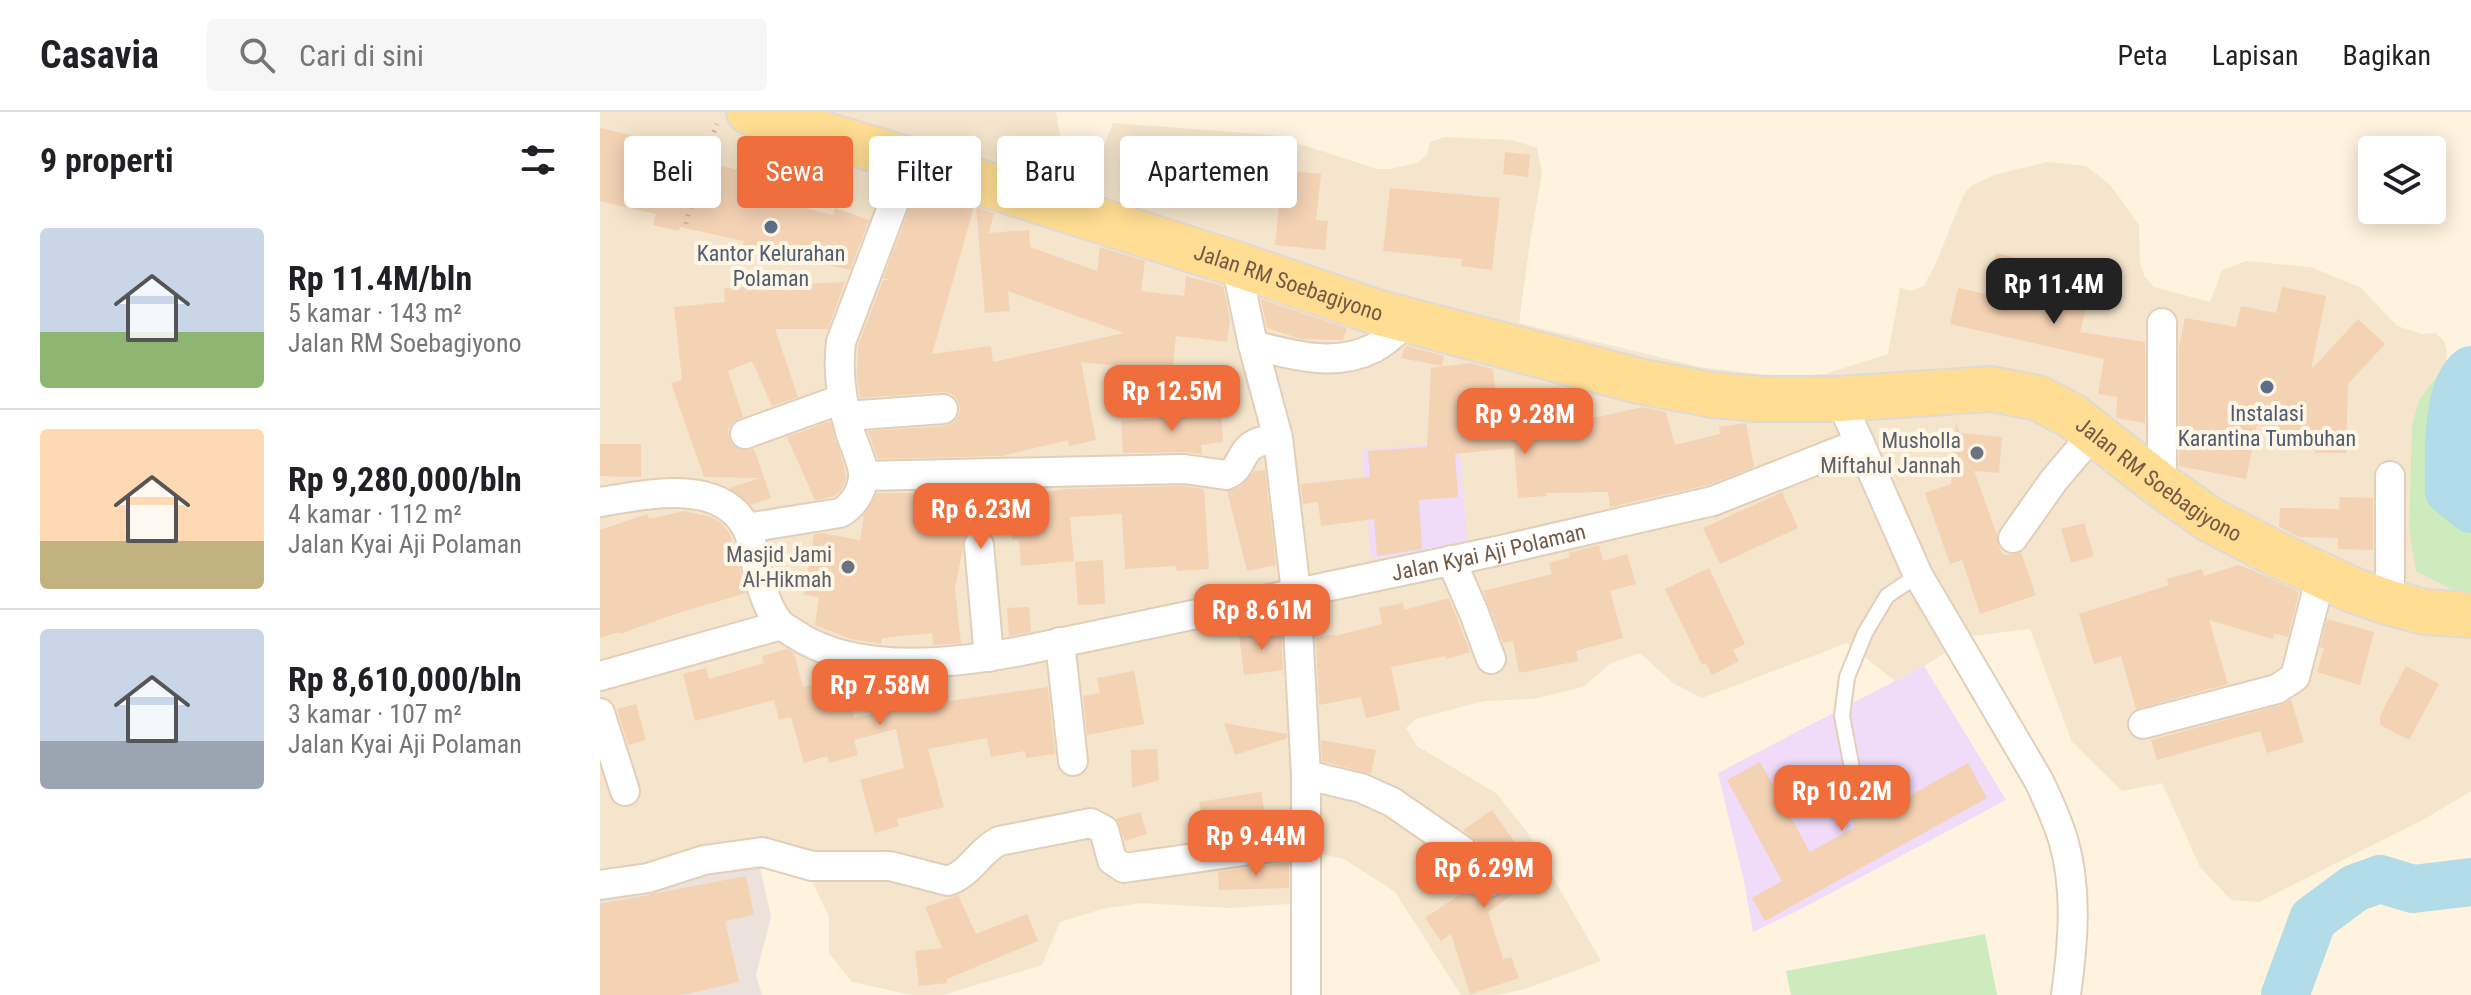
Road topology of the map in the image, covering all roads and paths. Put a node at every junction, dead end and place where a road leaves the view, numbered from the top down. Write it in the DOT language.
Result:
graph roads {
  1 [pos="722,112"];
  2 [pos="749,112"];
  3 [pos="869,148"];
  4 [pos="981,183"];
  5 [pos="892,208"];
  6 [pos="686,224"];
  7 [pos="1236,264"];
  8 [pos="1408,321"];
  9 [pos="2162,323"];
  10 [pos="1253,345"];
  11 [pos="1840,399"];
  12 [pos="844,408"];
  13 [pos="943,409"];
  14 [pos="2067,416"];
  15 [pos="745,434"];
  16 [pos="1278,438"];
  17 [pos="1860,443"];
  18 [pos="863,476"];
  19 [pos="2390,476"];
  20 [pos="2162,486"];
  21 [pos="600,502"];
  22 [pos="747,528"];
  23 [pos="2013,538"];
  24 [pos="979,545"];
  25 [pos="1451,560"];
  26 [pos="1918,575"];
  27 [pos="2321,576"];
  28 [pos="1296,592"];
  29 [pos="2390,603"];
  30 [pos="2471,615"];
  31 [pos="781,625"];
  32 [pos="1060,642"];
  33 [pos="989,657"];
  34 [pos="1491,659"];
  35 [pos="600,676"];
  36 [pos="600,713"];
  37 [pos="2143,724"];
  38 [pos="1073,761"];
  39 [pos="1852,768"];
  40 [pos="1306,775"];
  41 [pos="625,791"];
  42 [pos="1307,842"];
  43 [pos="1489,883"];
  44 [pos="600,885"];
  45 [pos="1306,995"];
  46 [pos="2066,995"];
  1 -- 6 [label="path"];
  2 -- 3 [label="main road, Jalan RM Soebagiyono"];
  4 -- 7 [label="main road, Jalan RM Soebagiyono"];
  5 -- 12 [label="street"];
  7 -- 8 [label="main road, Jalan RM Soebagiyono"];
  7 -- 10 [label="street"];
  8 -- 10 [label="street"];
  8 -- 11 [label="main road, Jalan RM Soebagiyono"];
  9 -- 20 [label="street"];
  10 -- 16 [label="street"];
  11 -- 14 [label="main road, Jalan RM Soebagiyono"];
  11 -- 17 [label="street"];
  12 -- 13 [label="street"];
  12 -- 15 [label="street"];
  12 -- 18 [label="street"];
  14 -- 20 [label="main road, Jalan RM Soebagiyono"];
  14 -- 23 [label="street"];
  16 -- 18 [label="street"];
  16 -- 28 [label="street"];
  17 -- 25 [label="street, Jalan Kyai Aji Polaman"];
  17 -- 26 [label="street"];
  18 -- 22 [label="street"];
  19 -- 29 [label="street"];
  20 -- 27 [label="main road, Jalan RM Soebagiyono"];
  21 -- 22 [label="street"];
  22 -- 31 [label="street"];
  24 -- 33 [label="street"];
  25 -- 28 [label="street, Jalan Kyai Aji Polaman"];
  25 -- 34 [label="street"];
  26 -- 39 [label="lane"];
  26 -- 46 [label="street"];
  27 -- 29 [label="main road, Jalan RM Soebagiyono"];
  27 -- 37 [label="street"];
  28 -- 32 [label="street, Jalan Kyai Aji Polaman"];
  28 -- 40 [label="street"];
  29 -- 30 [label="main road, Jalan RM Soebagiyono"];
  31 -- 33 [label="street, Jalan Kyai Aji Polaman"];
  31 -- 35 [label="street"];
  32 -- 33 [label="street, Jalan Kyai Aji Polaman"];
  32 -- 38 [label="street"];
  36 -- 41 [label="street"];
  40 -- 42 [label="street"];
  40 -- 43 [label="street"];
  42 -- 44 [label="street"];
  42 -- 45 [label="street"];
}
